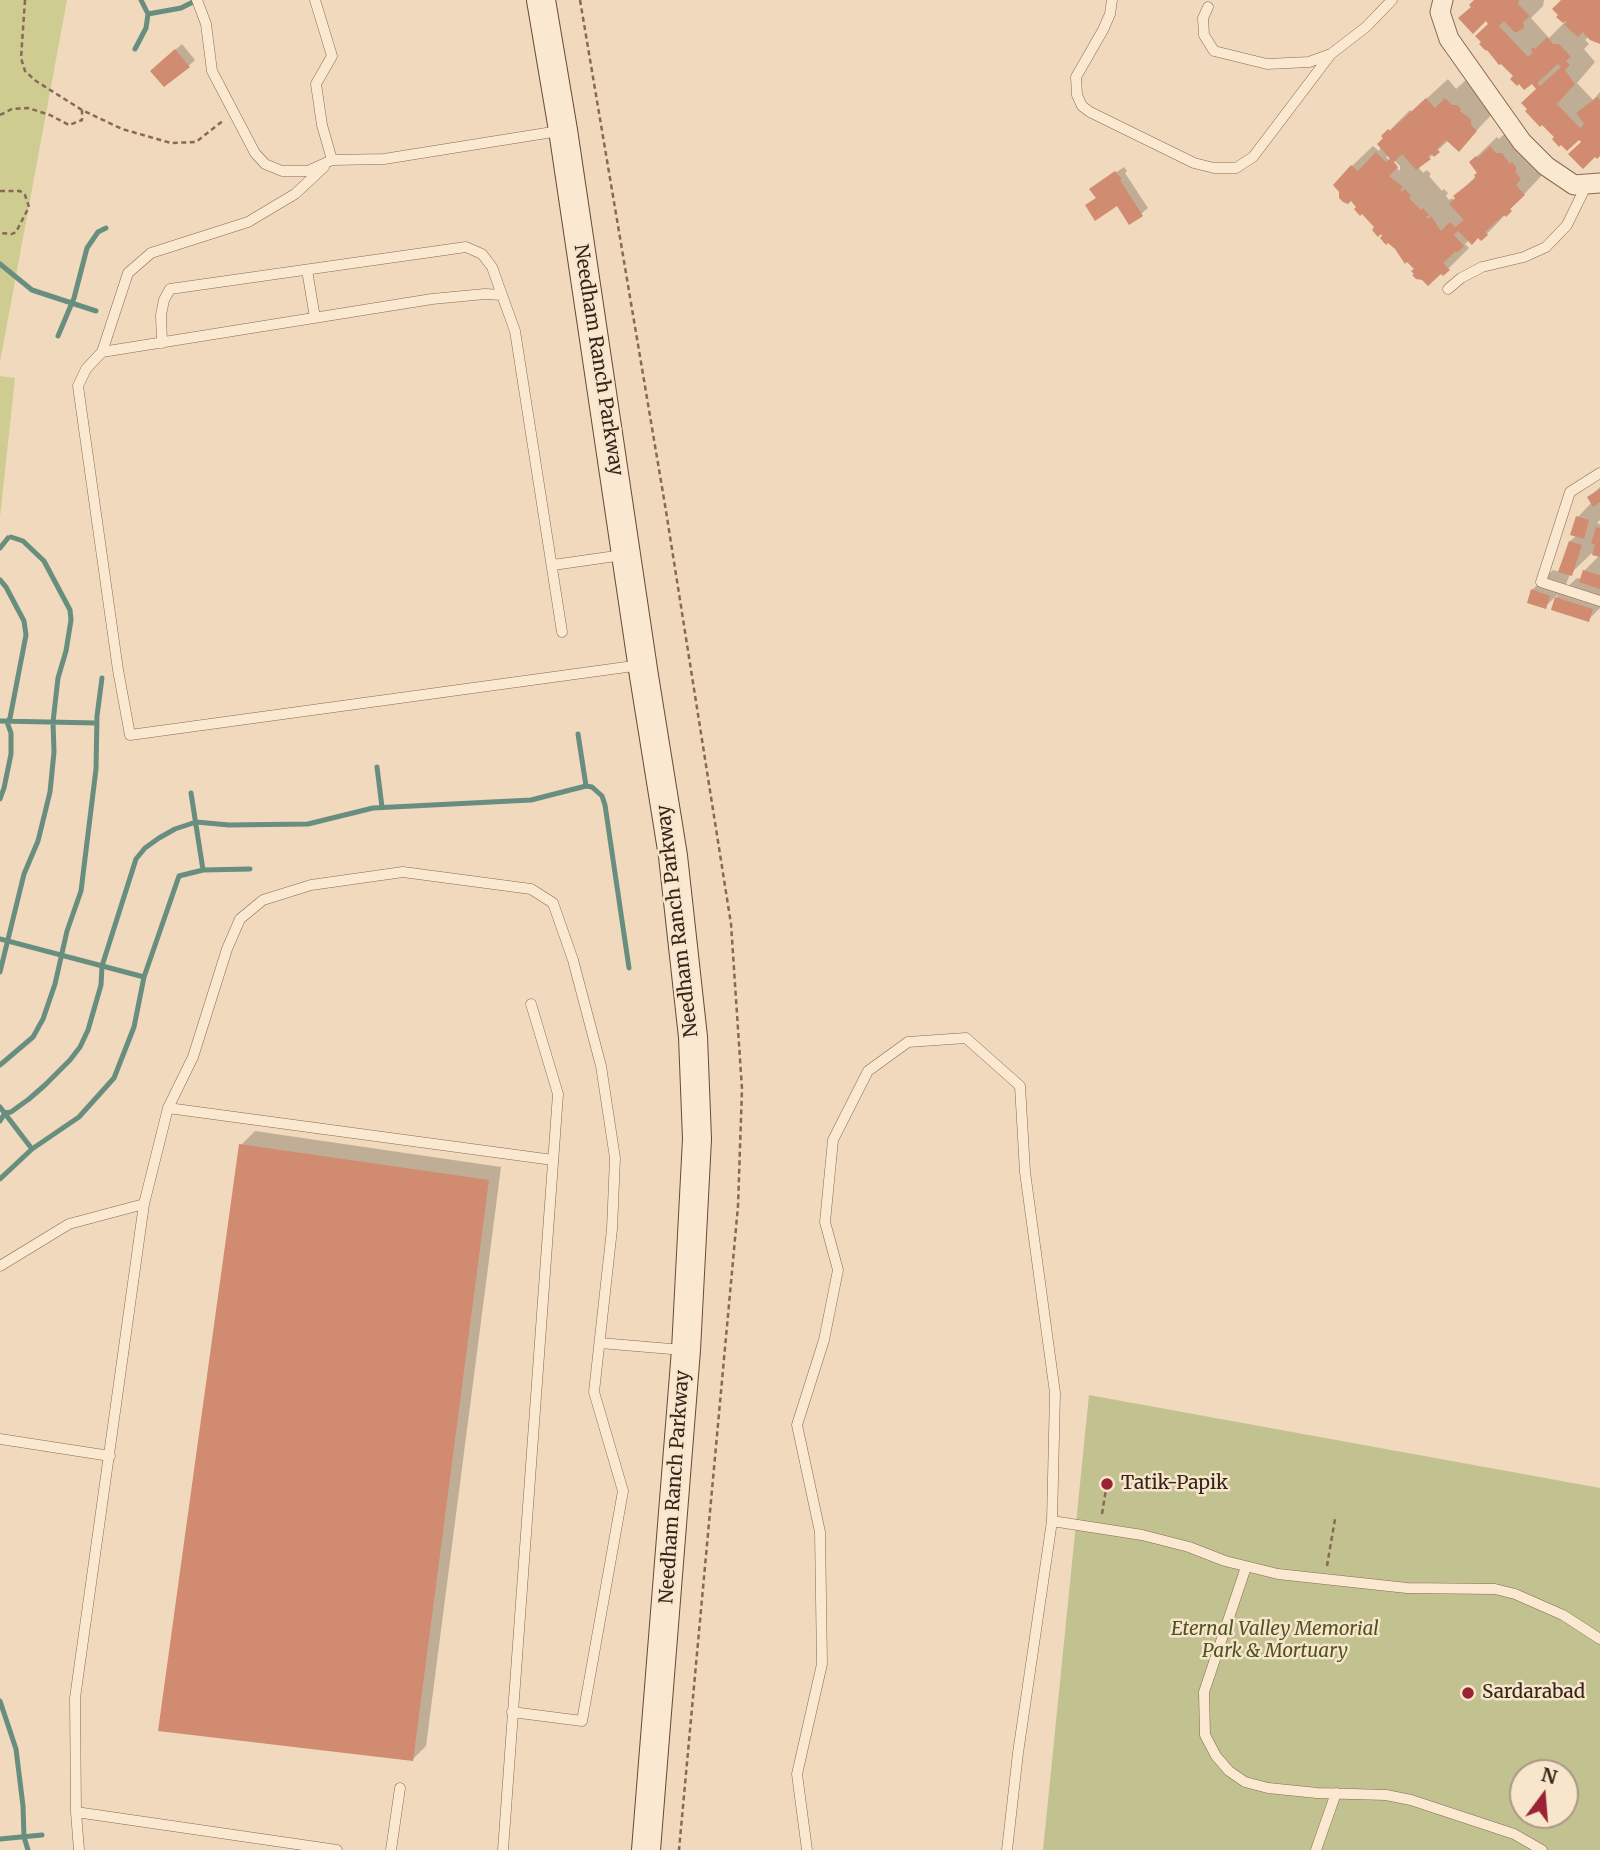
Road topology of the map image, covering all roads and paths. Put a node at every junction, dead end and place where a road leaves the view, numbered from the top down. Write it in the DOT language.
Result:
graph roads {
  1 [pos="25,0"];
  2 [pos="197,0"];
  3 [pos="315,0"];
  4 [pos="541,0"];
  5 [pos="1112,0"];
  6 [pos="1392,0"];
  7 [pos="1443,0"];
  8 [pos="1208,7"];
  9 [pos="1331,54"];
  10 [pos="82,110"];
  11 [pos="234,113"];
  12 [pos="0,115"];
  13 [pos="564,130"];
  14 [pos="332,160"];
  15 [pos="1594,183"];
  16 [pos="0,191"];
  17 [pos="0,233"];
  18 [pos="307,270"];
  19 [pos="1448,289"];
  20 [pos="502,295"];
  21 [pos="315,318"];
  22 [pos="162,343"];
  23 [pos="102,352"];
  24 [pos="1600,473"];
  25 [pos="627,555"];
  26 [pos="553,565"];
  27 [pos="1600,601"];
  28 [pos="562,632"];
  29 [pos="643,665"];
  30 [pos="531,1004"];
  31 [pos="168,1108"];
  32 [pos="553,1160"];
  33 [pos="144,1204"];
  34 [pos="0,1266"];
  35 [pos="600,1343"];
  36 [pos="686,1350"];
  37 [pos="0,1439"];
  38 [pos="110,1455"];
  39 [pos="1106,1489"];
  40 [pos="1335,1519"];
  41 [pos="1052,1521"];
  42 [pos="1100,1528"];
  43 [pos="1245,1567"];
  44 [pos="1324,1580"];
  45 [pos="1600,1639"];
  46 [pos="512,1712"];
  47 [pos="401,1788"];
  48 [pos="1336,1793"];
  49 [pos="76,1812"];
  50 [pos="79,1850"];
  51 [pos="337,1850"];
  52 [pos="391,1850"];
  53 [pos="503,1850"];
  54 [pos="646,1850"];
  55 [pos="807,1850"];
  56 [pos="1007,1850"];
  57 [pos="1316,1850"];
  58 [pos="1542,1850"];
  1 -- 10 [label="path"];
  2 -- 11 [label="lane"];
  3 -- 14 [label="lane"];
  4 -- 13 [label="street, Needham Ranch Parkway"];
  5 -- 9 [label="lane"];
  6 -- 9 [label="lane"];
  7 -- 15 [label="street"];
  8 -- 9 [label="lane"];
  10 -- 11 [label="path"];
  10 -- 12 [label="path"];
  11 -- 14 [label="lane"];
  13 -- 14 [label="lane"];
  13 -- 25 [label="street, Needham Ranch Parkway"];
  14 -- 23 [label="lane"];
  15 -- 19 [label="lane"];
  16 -- 17 [label="path"];
  18 -- 20 [label="lane"];
  18 -- 21 [label="lane"];
  18 -- 22 [label="lane"];
  20 -- 21 [label="lane"];
  20 -- 26 [label="lane"];
  21 -- 22 [label="lane"];
  22 -- 23 [label="lane"];
  23 -- 29 [label="lane"];
  24 -- 27 [label="lane"];
  25 -- 26 [label="lane"];
  25 -- 29 [label="street, Needham Ranch Parkway"];
  26 -- 28 [label="lane"];
  29 -- 36 [label="street, Needham Ranch Parkway"];
  30 -- 32 [label="lane"];
  31 -- 32 [label="lane"];
  31 -- 33 [label="lane"];
  31 -- 35 [label="lane"];
  32 -- 46 [label="lane"];
  33 -- 34 [label="lane"];
  33 -- 38 [label="lane"];
  35 -- 36 [label="lane"];
  35 -- 46 [label="lane"];
  36 -- 54 [label="street, Needham Ranch Parkway"];
  37 -- 38 [label="lane"];
  38 -- 49 [label="lane"];
  39 -- 42 [label="path"];
  40 -- 44 [label="path"];
  41 -- 42 [label="lane"];
  41 -- 55 [label="lane"];
  41 -- 56 [label="lane"];
  42 -- 43 [label="lane"];
  43 -- 44 [label="lane"];
  43 -- 48 [label="lane"];
  44 -- 45 [label="lane"];
  46 -- 53 [label="lane"];
  47 -- 52 [label="lane"];
  48 -- 57 [label="lane"];
  48 -- 58 [label="lane"];
  49 -- 50 [label="lane"];
  49 -- 51 [label="lane"];
}
